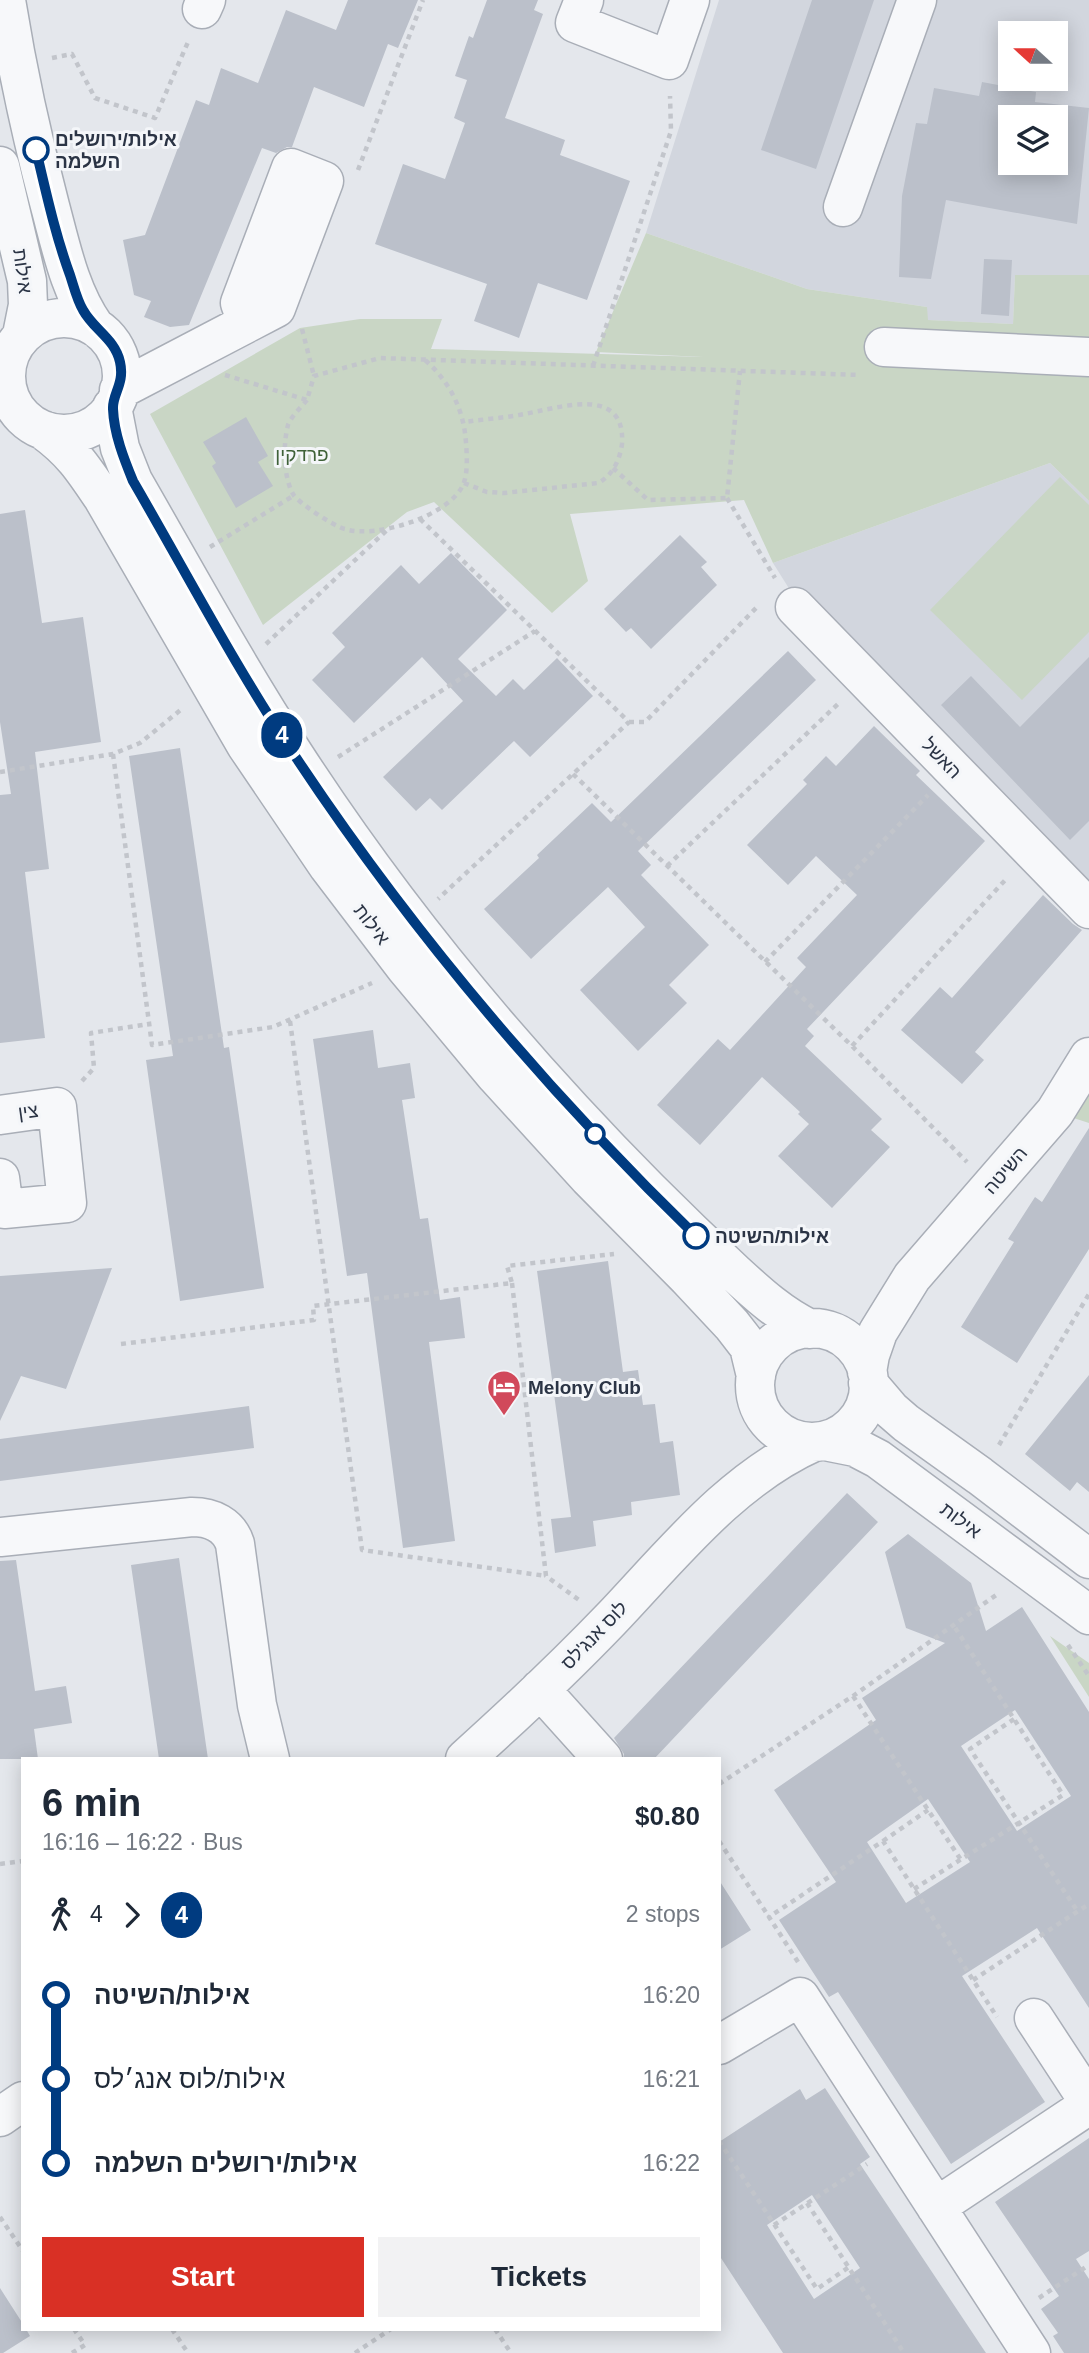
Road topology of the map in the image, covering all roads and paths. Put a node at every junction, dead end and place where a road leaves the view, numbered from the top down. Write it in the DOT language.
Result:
graph roads {
  1 [pos="6,0"];
  2 [pos="584,0"];
  3 [pos="690,0"];
  4 [pos="917,0"];
  5 [pos="204,4"];
  6 [pos="670,60"];
  7 [pos="18,64"];
  8 [pos="0,166"];
  9 [pos="843,207"];
  10 [pos="261,316"];
  11 [pos="100,330"];
  12 [pos="10,351"];
  13 [pos="191,353"];
  14 [pos="1089,357"];
  15 [pos="423,359"];
  16 [pos="877,361"];
  17 [pos="593,366"];
  18 [pos="740,371"];
  19 [pos="116,399"];
  20 [pos="307,400"];
  21 [pos="465,422"];
  22 [pos="25,425"];
  23 [pos="613,468"];
  24 [pos="464,483"];
  25 [pos="293,496"];
  26 [pos="727,498"];
  27 [pos="420,519"];
  28 [pos="388,529"];
  29 [pos="181,565"];
  30 [pos="778,606"];
  31 [pos="535,632"];
  32 [pos="226,676"];
  33 [pos="865,678"];
  34 [pos="629,722"];
  35 [pos="113,754"];
  36 [pos="953,769"];
  37 [pos="0,772"];
  38 [pos="573,775"];
  39 [pos="308,776"];
  40 [pos="1033,851"];
  41 [pos="667,866"];
  42 [pos="1089,909"];
  43 [pos="414,921"];
  44 [pos="765,962"];
  45 [pos="405,967"];
  46 [pos="290,1021"];
  47 [pos="149,1024"];
  48 [pos="852,1046"];
  49 [pos="1089,1057"];
  50 [pos="57,1107"];
  51 [pos="0,1115"];
  52 [pos="0,1178"];
  53 [pos="991,1186"];
  54 [pos="658,1249"];
  55 [pos="912,1277"];
  56 [pos="512,1283"];
  57 [pos="1089,1294"];
  58 [pos="329,1304"];
  59 [pos="816,1329"];
  60 [pos="121,1344"];
  61 [pos="868,1378"];
  62 [pos="757,1387"];
  63 [pos="819,1441"];
  64 [pos="980,1476"];
  65 [pos="719,1507"];
  66 [pos="0,1537"];
  67 [pos="1089,1559"];
  68 [pos="1030,1571"];
  69 [pos="546,1576"];
  70 [pos="1089,1615"];
  71 [pos="609,1621"];
  72 [pos="954,1626"];
  73 [pos="540,1689"];
  74 [pos="853,1696"];
  75 [pos="1014,1719"];
  76 [pos="270,1757"];
  77 [pos="467,1757"];
  78 [pos="601,1757"];
  79 [pos="721,1783"];
  80 [pos="928,1810"];
  81 [pos="1018,1824"];
  82 [pos="883,1841"];
  83 [pos="721,1844"];
  84 [pos="961,1860"];
  85 [pos="21,1861"];
  86 [pos="0,1864"];
  87 [pos="914,1889"];
  88 [pos="1089,1904"];
  89 [pos="1078,1912"];
  90 [pos="769,1917"];
  91 [pos="973,1980"];
  92 [pos="800,1997"];
  93 [pos="1019,2022"];
  94 [pos="721,2044"];
  95 [pos="21,2102"];
  96 [pos="1089,2103"];
  97 [pos="0,2117"];
  98 [pos="721,2144"];
  99 [pos="896,2145"];
  100 [pos="807,2203"];
  101 [pos="936,2207"];
  102 [pos="0,2217"];
  103 [pos="774,2225"];
  104 [pos="21,2248"];
  105 [pos="1087,2266"];
  106 [pos="849,2267"];
  107 [pos="1089,2274"];
  108 [pos="1009,2318"];
  109 [pos="75,2331"];
  110 [pos="173,2331"];
  111 [pos="388,2331"];
  112 [pos="496,2331"];
  113 [pos="72,2353"];
  114 [pos="188,2353"];
  115 [pos="355,2353"];
  116 [pos="511,2353"];
  117 [pos="904,2353"];
  118 [pos="1031,2353"];
  1 -- 7 [label="street, אילות"];
  2 -- 6 [label="street"];
  3 -- 6 [label="street"];
  4 -- 9 [label="street"];
  5 -- 7 [label="path"];
  6 -- 17 [label="path"];
  7 -- 11 [label="street, אילות"];
  8 -- 12 [label="street, אילות"];
  10 -- 13 [label="street"];
  11 -- 12 [label="street"];
  11 -- 13 [label="street"];
  11 -- 19 [label="street"];
  12 -- 22 [label="street"];
  13 -- 19 [label="street"];
  13 -- 20 [label="path"];
  14 -- 16 [label="street"];
  15 -- 17 [label="path"];
  15 -- 20 [label="path"];
  15 -- 21 [label="path"];
  16 -- 18 [label="path"];
  17 -- 18 [label="path"];
  18 -- 26 [label="path"];
  19 -- 22 [label="street"];
  19 -- 29 [label="street, אילות"];
  20 -- 25 [label="path"];
  21 -- 23 [label="path"];
  21 -- 24 [label="path"];
  22 -- 32 [label="street, אילות"];
  23 -- 24 [label="path"];
  23 -- 26 [label="path"];
  24 -- 27 [label="path"];
  25 -- 28 [label="path"];
  25 -- 29 [label="path"];
  26 -- 30 [label="path"];
  27 -- 28 [label="path"];
  27 -- 31 [label="path"];
  28 -- 32 [label="path"];
  29 -- 32 [label="street, אילות"];
  30 -- 33 [label="street, האשל"];
  30 -- 34 [label="path"];
  31 -- 34 [label="path"];
  31 -- 39 [label="path"];
  32 -- 35 [label="path"];
  32 -- 39 [label="street, אילות"];
  32 -- 45 [label="street, אילות"];
  33 -- 36 [label="street, האשל"];
  33 -- 41 [label="path"];
  34 -- 38 [label="path"];
  35 -- 37 [label="path"];
  35 -- 47 [label="path"];
  36 -- 40 [label="street, האשל"];
  36 -- 44 [label="path"];
  38 -- 41 [label="path"];
  38 -- 43 [label="path"];
  39 -- 43 [label="street, אילות"];
  40 -- 42 [label="street, האשל"];
  40 -- 48 [label="path"];
  41 -- 44 [label="path"];
  43 -- 59 [label="street, אילות"];
  44 -- 48 [label="path"];
  45 -- 46 [label="path"];
  45 -- 54 [label="street, אילות"];
  46 -- 47 [label="path"];
  46 -- 58 [label="path"];
  47 -- 50 [label="path"];
  48 -- 53 [label="path"];
  49 -- 53 [label="street, השיטה"];
  50 -- 51 [label="street, צין"];
  50 -- 52 [label="street"];
  53 -- 55 [label="street, השיטה"];
  54 -- 56 [label="path"];
  54 -- 62 [label="street, אילות"];
  55 -- 59 [label="street, השיטה"];
  55 -- 61 [label="street, השיטה"];
  56 -- 58 [label="path"];
  56 -- 69 [label="path"];
  57 -- 64 [label="path"];
  58 -- 60 [label="path"];
  58 -- 69 [label="path"];
  59 -- 61 [label="street"];
  59 -- 62 [label="street"];
  61 -- 63 [label="street"];
  61 -- 64 [label="street"];
  62 -- 63 [label="street"];
  62 -- 65 [label="street, לוס אנג'לס"];
  63 -- 65 [label="street, לוס אנג'לס"];
  63 -- 68 [label="street, אילות"];
  64 -- 67 [label="street"];
  65 -- 71 [label="street, לוס אנג'לס"];
  66 -- 76 [label="street"];
  68 -- 70 [label="street, אילות"];
  68 -- 72 [label="path"];
  69 -- 71 [label="path"];
  71 -- 73 [label="street, לוס אנג'לס"];
  72 -- 74 [label="path"];
  72 -- 75 [label="path"];
  73 -- 77 [label="street, לוס אנג'לס"];
  73 -- 78 [label="street"];
  74 -- 79 [label="path"];
  74 -- 80 [label="path"];
  75 -- 81 [label="path"];
  75 -- 81 [label="path"];
  80 -- 82 [label="path"];
  80 -- 84 [label="path"];
  81 -- 84 [label="path"];
  81 -- 89 [label="path"];
  82 -- 87 [label="path"];
  82 -- 90 [label="path"];
  83 -- 90 [label="path"];
  84 -- 87 [label="path"];
  85 -- 86 [label="path"];
  87 -- 91 [label="path"];
  88 -- 89 [label="path"];
  89 -- 91 [label="path"];
  90 -- 92 [label="path"];
  91 -- 93 [label="path"];
  92 -- 94 [label="street"];
  92 -- 99 [label="street"];
  93 -- 96 [label="street"];
  95 -- 97 [label="street"];
  96 -- 101 [label="street"];
  98 -- 103 [label="path"];
  99 -- 100 [label="path"];
  99 -- 101 [label="street"];
  100 -- 103 [label="path"];
  100 -- 106 [label="path"];
  101 -- 108 [label="street"];
  102 -- 104 [label="path"];
  103 -- 106 [label="path"];
  105 -- 107 [label="path"];
  105 -- 108 [label="path"];
  106 -- 117 [label="path"];
  108 -- 118 [label="street"];
  109 -- 113 [label="path"];
  110 -- 114 [label="path"];
  111 -- 115 [label="path"];
  112 -- 116 [label="path"];
}
